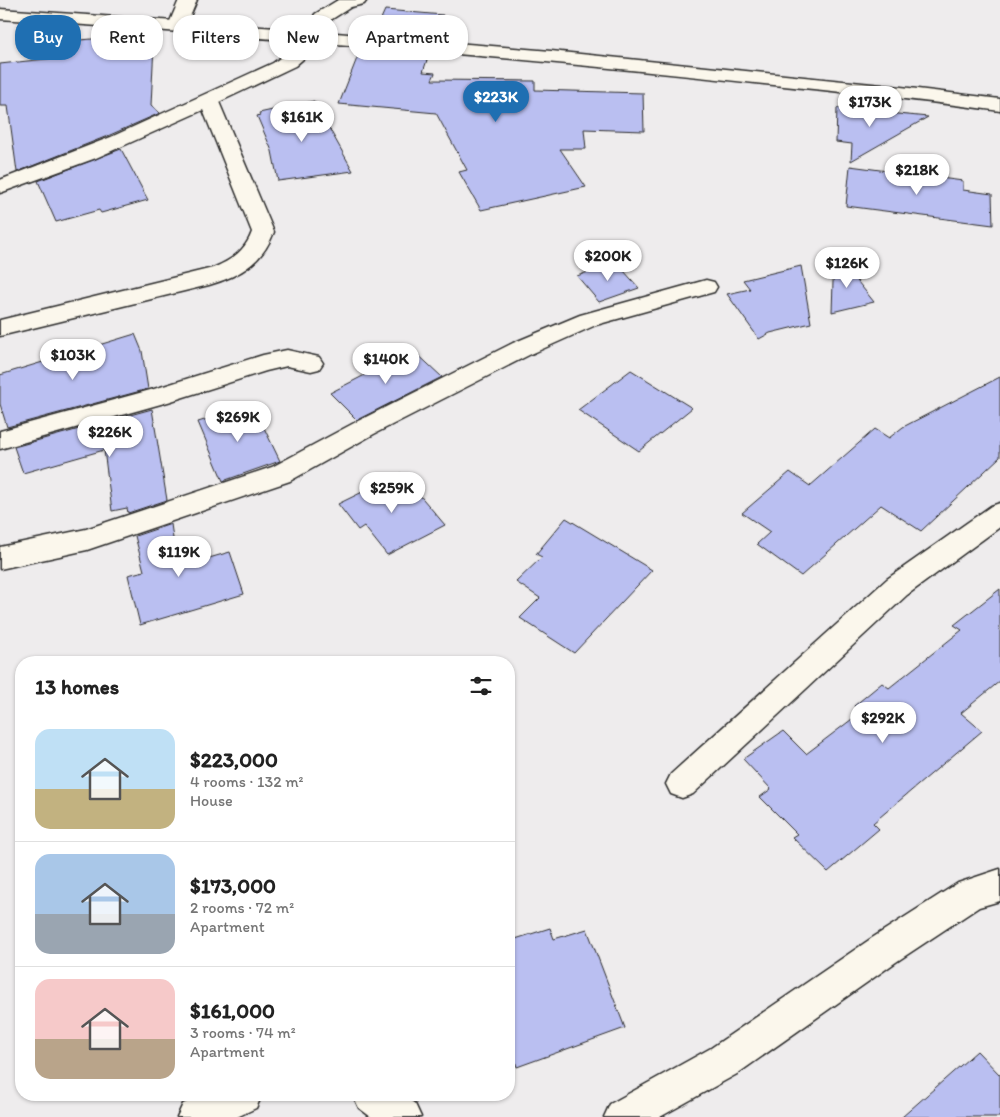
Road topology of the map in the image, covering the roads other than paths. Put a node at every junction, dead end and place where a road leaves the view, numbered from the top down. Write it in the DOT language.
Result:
graph roads {
  1 [pos="188,0"];
  2 [pos="315,0"];
  3 [pos="358,0"];
  4 [pos="0,14"];
  5 [pos="182,15"];
  6 [pos="320,15"];
  7 [pos="326,15"];
  8 [pos="173,26"];
  9 [pos="338,40"];
  10 [pos="290,60"];
  11 [pos="209,100"];
  12 [pos="1000,105"];
  13 [pos="0,187"];
  14 [pos="706,287"];
  15 [pos="0,328"];
  16 [pos="311,362"];
  17 [pos="0,440"];
  18 [pos="1000,513"];
  19 [pos="0,558"];
  20 [pos="682,784"];
  21 [pos="1000,885"];
  22 [pos="230,1101"];
  23 [pos="380,1101"];
  24 [pos="196,1117"];
  25 [pos="402,1117"];
  26 [pos="623,1117"];
  1 -- 5 [label="street"];
  2 -- 6 [label="street"];
  3 -- 7 [label="street"];
  4 -- 8 [label="street"];
  9 -- 12 [label="street"];
  10 -- 11 [label="street"];
  11 -- 13 [label="street"];
  11 -- 15 [label="street"];
  14 -- 19 [label="street"];
  16 -- 17 [label="street"];
  18 -- 20 [label="street"];
  21 -- 26 [label="street"];
  22 -- 24 [label="street"];
  23 -- 25 [label="street"];
}
